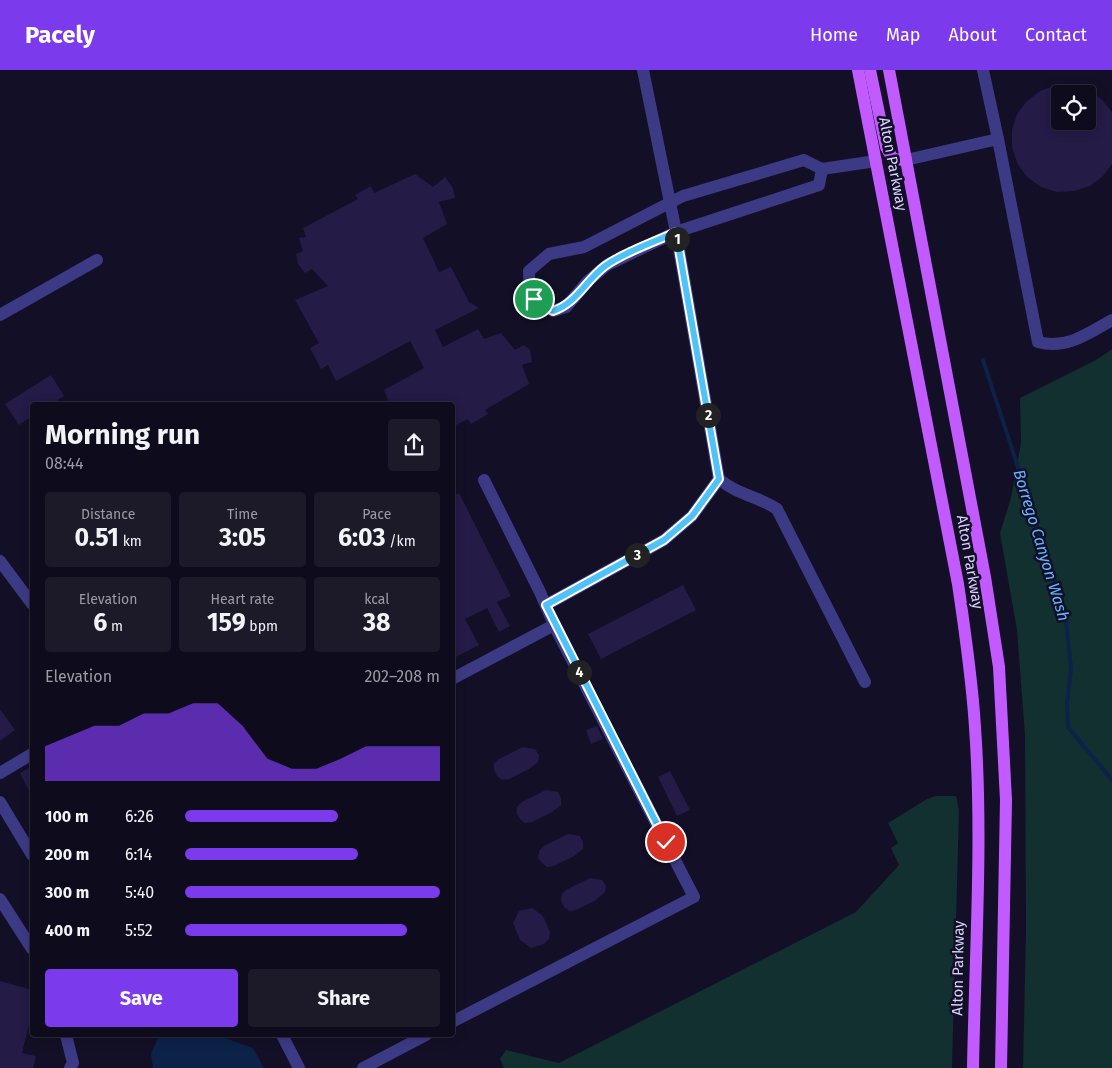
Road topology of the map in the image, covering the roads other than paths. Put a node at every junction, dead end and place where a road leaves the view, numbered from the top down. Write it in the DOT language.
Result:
graph roads {
  1 [pos="643,70"];
  2 [pos="858,70"];
  3 [pos="870,70"];
  4 [pos="889,70"];
  5 [pos="983,70"];
  6 [pos="998,139"];
  7 [pos="906,160"];
  8 [pos="876,161"];
  9 [pos="822,169"];
  10 [pos="670,201"];
  11 [pos="676,232"];
  12 [pos="97,260"];
  13 [pos="0,315"];
  14 [pos="1112,320"];
  15 [pos="719,479"];
  16 [pos="484,480"];
  17 [pos="0,561"];
  18 [pos="30,601"];
  19 [pos="546,605"];
  20 [pos="554,625"];
  21 [pos="455,677"];
  22 [pos="865,682"];
  23 [pos="30,755"];
  24 [pos="0,773"];
  25 [pos="0,802"];
  26 [pos="30,852"];
  27 [pos="0,899"];
  28 [pos="30,945"];
  29 [pos="455,1020"];
  30 [pos="66,1037"];
  31 [pos="283,1037"];
  32 [pos="422,1037"];
  33 [pos="70,1068"];
  34 [pos="298,1068"];
  35 [pos="363,1068"];
  36 [pos="973,1068"];
  37 [pos="1001,1068"];
  1 -- 10 [label="street"];
  2 -- 8 [label="main road, Alton Parkway"];
  3 -- 7 [label="main road"];
  4 -- 7 [label="main road, Alton Parkway"];
  5 -- 6 [label="street"];
  6 -- 7 [label="street"];
  6 -- 14 [label="street"];
  7 -- 37 [label="main road, Alton Parkway"];
  8 -- 9 [label="street"];
  8 -- 36 [label="main road, Alton Parkway"];
  9 -- 10 [label="street"];
  9 -- 11 [label="street"];
  10 -- 11 [label="street"];
  10 -- 11 [label="street"];
  11 -- 15 [label="street"];
  12 -- 13 [label="street"];
  15 -- 19 [label="street"];
  15 -- 22 [label="street"];
  16 -- 19 [label="street"];
  17 -- 18 [label="street"];
  19 -- 20 [label="street"];
  20 -- 21 [label="street"];
  20 -- 29 [label="street"];
  23 -- 24 [label="street"];
  25 -- 26 [label="street"];
  27 -- 28 [label="street"];
  30 -- 33 [label="street"];
  31 -- 34 [label="street"];
  32 -- 35 [label="street"];
}
